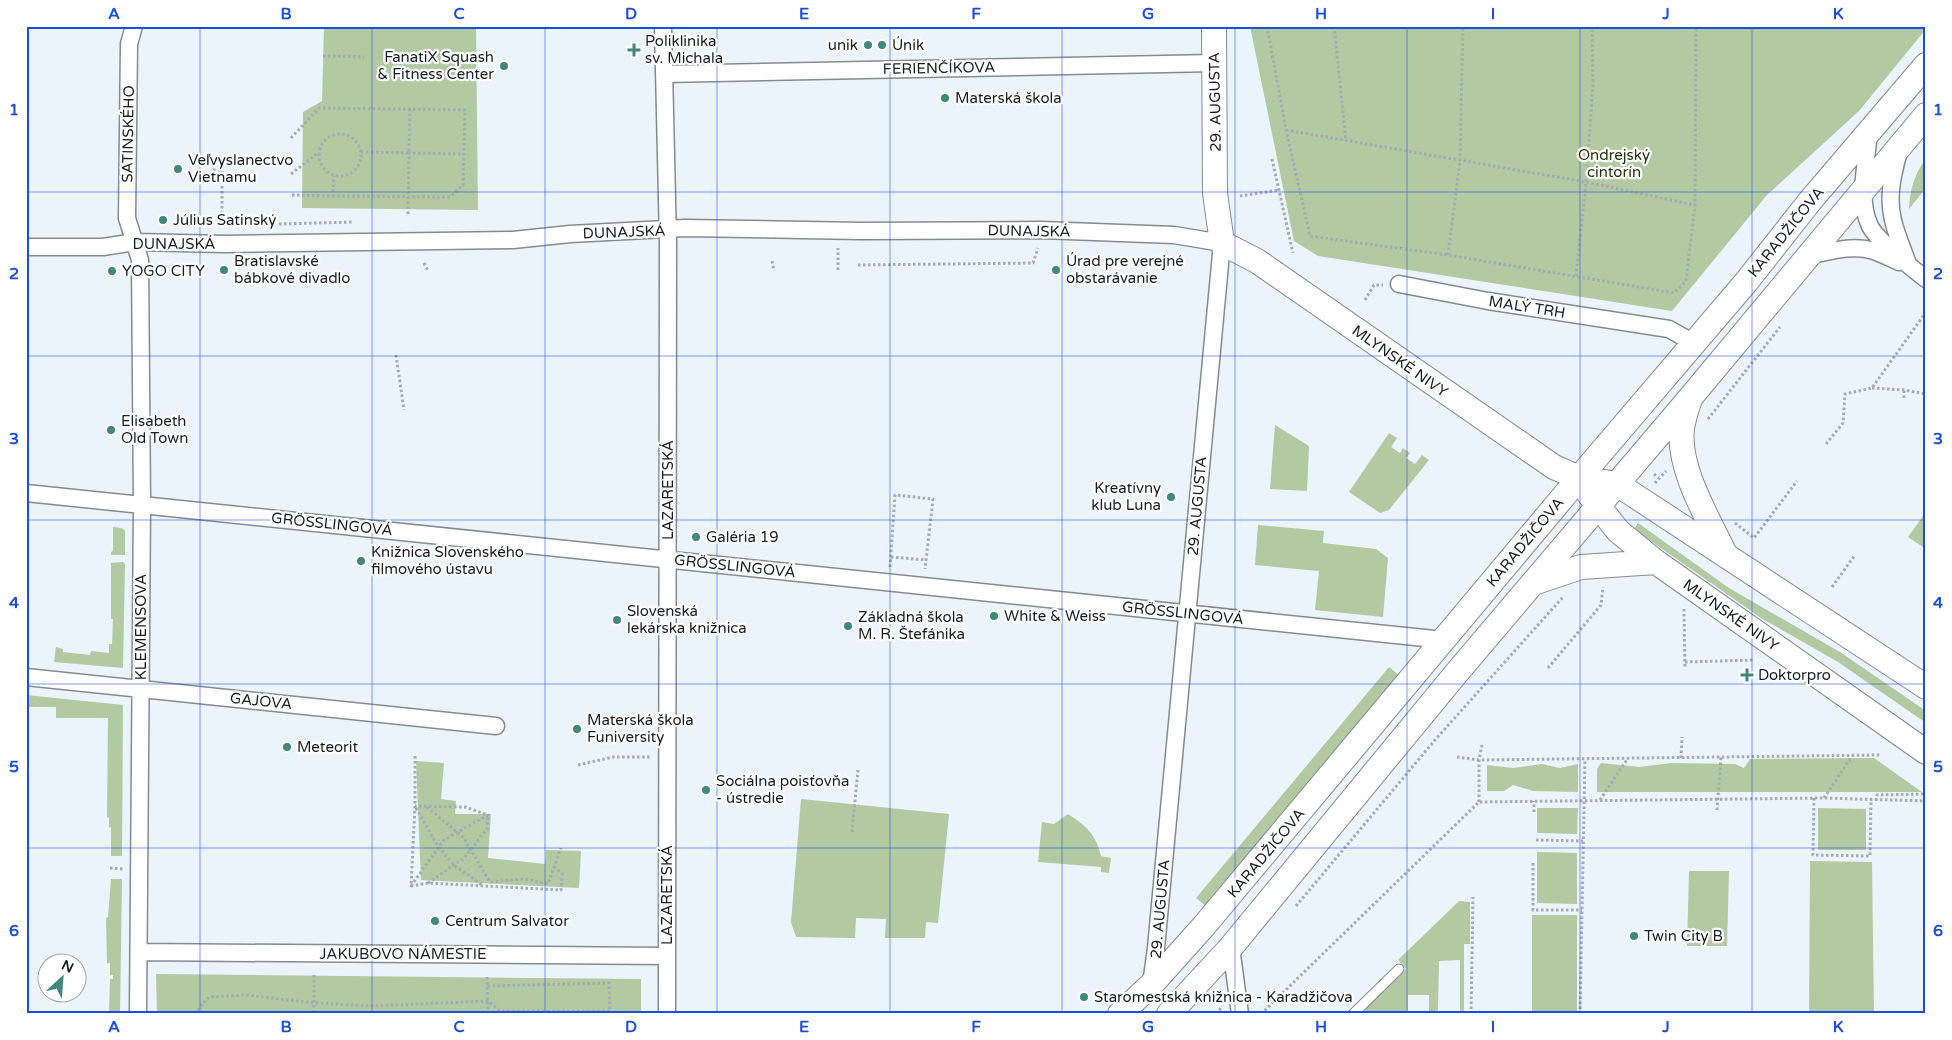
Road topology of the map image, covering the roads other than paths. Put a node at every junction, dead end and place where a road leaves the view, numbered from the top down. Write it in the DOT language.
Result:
graph roads {
  1 [pos="134,26"];
  2 [pos="663,26"];
  3 [pos="1214,26"];
  4 [pos="1214,63"];
  5 [pos="1926,65"];
  6 [pos="664,74"];
  7 [pos="1926,115"];
  8 [pos="1869,131"];
  9 [pos="1901,144"];
  10 [pos="1864,188"];
  11 [pos="668,230"];
  12 [pos="135,242"];
  13 [pos="1222,243"];
  14 [pos="26,247"];
  15 [pos="1807,256"];
  16 [pos="1908,265"];
  17 [pos="1926,279"];
  18 [pos="1399,284"];
  19 [pos="1694,343"];
  20 [pos="1690,398"];
  21 [pos="1579,478"];
  22 [pos="1617,484"];
  23 [pos="26,492"];
  24 [pos="142,504"];
  25 [pos="1598,506"];
  26 [pos="1726,556"];
  27 [pos="668,559"];
  28 [pos="1656,562"];
  29 [pos="1533,583"];
  30 [pos="1187,613"];
  31 [pos="1444,640"];
  32 [pos="1458,670"];
  33 [pos="26,677"];
  34 [pos="1926,687"];
  35 [pos="141,688"];
  36 [pos="496,726"];
  37 [pos="1922,748"];
  38 [pos="1231,947"];
  39 [pos="139,952"];
  40 [pos="667,956"];
  41 [pos="1399,969"];
  42 [pos="1151,985"];
  43 [pos="138,1014"];
  44 [pos="666,1014"];
  45 [pos="1120,1014"];
  46 [pos="1169,1014"];
  47 [pos="1240,1014"];
  48 [pos="1353,1014"];
  1 -- 12 [label="street, SATINSKÉHO"];
  2 -- 6 [label="street, LAZARETSKÁ"];
  3 -- 4 [label="main road, 29. AUGUSTA"];
  4 -- 6 [label="street, FERIENČÍKOVA"];
  4 -- 13 [label="main road, 29. AUGUSTA"];
  5 -- 8 [label="main road, KARADŽIČOVA"];
  6 -- 11 [label="street, LAZARETSKÁ"];
  7 -- 9 [label="main road, KARADŽIČOVA"];
  8 -- 10 [label="street"];
  8 -- 19 [label="main road, KARADŽIČOVA"];
  9 -- 10 [label="main road, KARADŽIČOVA"];
  9 -- 16 [label="street"];
  10 -- 15 [label="main road, KARADŽIČOVA"];
  10 -- 16 [label="street"];
  11 -- 12 [label="street, DUNAJSKÁ"];
  11 -- 13 [label="street, DUNAJSKÁ"];
  11 -- 27 [label="street, LAZARETSKÁ"];
  12 -- 14 [label="street, DUNAJSKÁ"];
  12 -- 24 [label="street, KLEMENSOVA"];
  13 -- 21 [label="main road, MLYNSKÉ NIVY"];
  13 -- 30 [label="street, 29. AUGUSTA"];
  15 -- 16 [label="street"];
  15 -- 20 [label="main road, KARADŽIČOVA"];
  16 -- 17 [label="street"];
  18 -- 19 [label="street, MALÝ TRH"];
  19 -- 21 [label="main road, KARADŽIČOVA"];
  20 -- 22 [label="main road, KARADŽIČOVA"];
  20 -- 26 [label="main road"];
  21 -- 22 [label="main road, MLYNSKÉ NIVY"];
  21 -- 25 [label="main road, MLYNSKÉ NIVY"];
  21 -- 31 [label="main road, KARADŽIČOVA"];
  22 -- 25 [label="main road, KARADŽIČOVA"];
  22 -- 26 [label="main road, MLYNSKÉ NIVY"];
  23 -- 24 [label="street, GRÖSSLINGOVÁ"];
  24 -- 27 [label="street, GRÖSSLINGOVÁ"];
  24 -- 35 [label="street, KLEMENSOVA"];
  25 -- 28 [label="main road, MLYNSKÉ NIVY"];
  25 -- 29 [label="main road, KARADŽIČOVA"];
  26 -- 34 [label="main road, MLYNSKÉ NIVY"];
  27 -- 30 [label="street, GRÖSSLINGOVÁ"];
  27 -- 40 [label="street, LAZARETSKÁ"];
  28 -- 29 [label="main road"];
  28 -- 37 [label="main road, MLYNSKÉ NIVY"];
  29 -- 32 [label="main road, KARADŽIČOVA"];
  30 -- 31 [label="street, GRÖSSLINGOVÁ"];
  30 -- 42 [label="street, 29. AUGUSTA"];
  31 -- 32 [label="main road"];
  31 -- 42 [label="main road, KARADŽIČOVA"];
  32 -- 38 [label="main road, KARADŽIČOVA"];
  33 -- 35 [label="street, GAJOVA"];
  35 -- 36 [label="street, GAJOVA"];
  35 -- 39 [label="street, KLEMENSOVA"];
  38 -- 46 [label="main road, KARADŽIČOVA"];
  38 -- 47 [label="street"];
  39 -- 40 [label="street, JAKUBOVO NÁMESTIE"];
  39 -- 43 [label="street, KLEMENSOVA"];
  40 -- 44 [label="street, LAZARETSKÁ"];
  41 -- 48 [label="lane"];
  42 -- 45 [label="main road, KARADŽIČOVA"];
}
